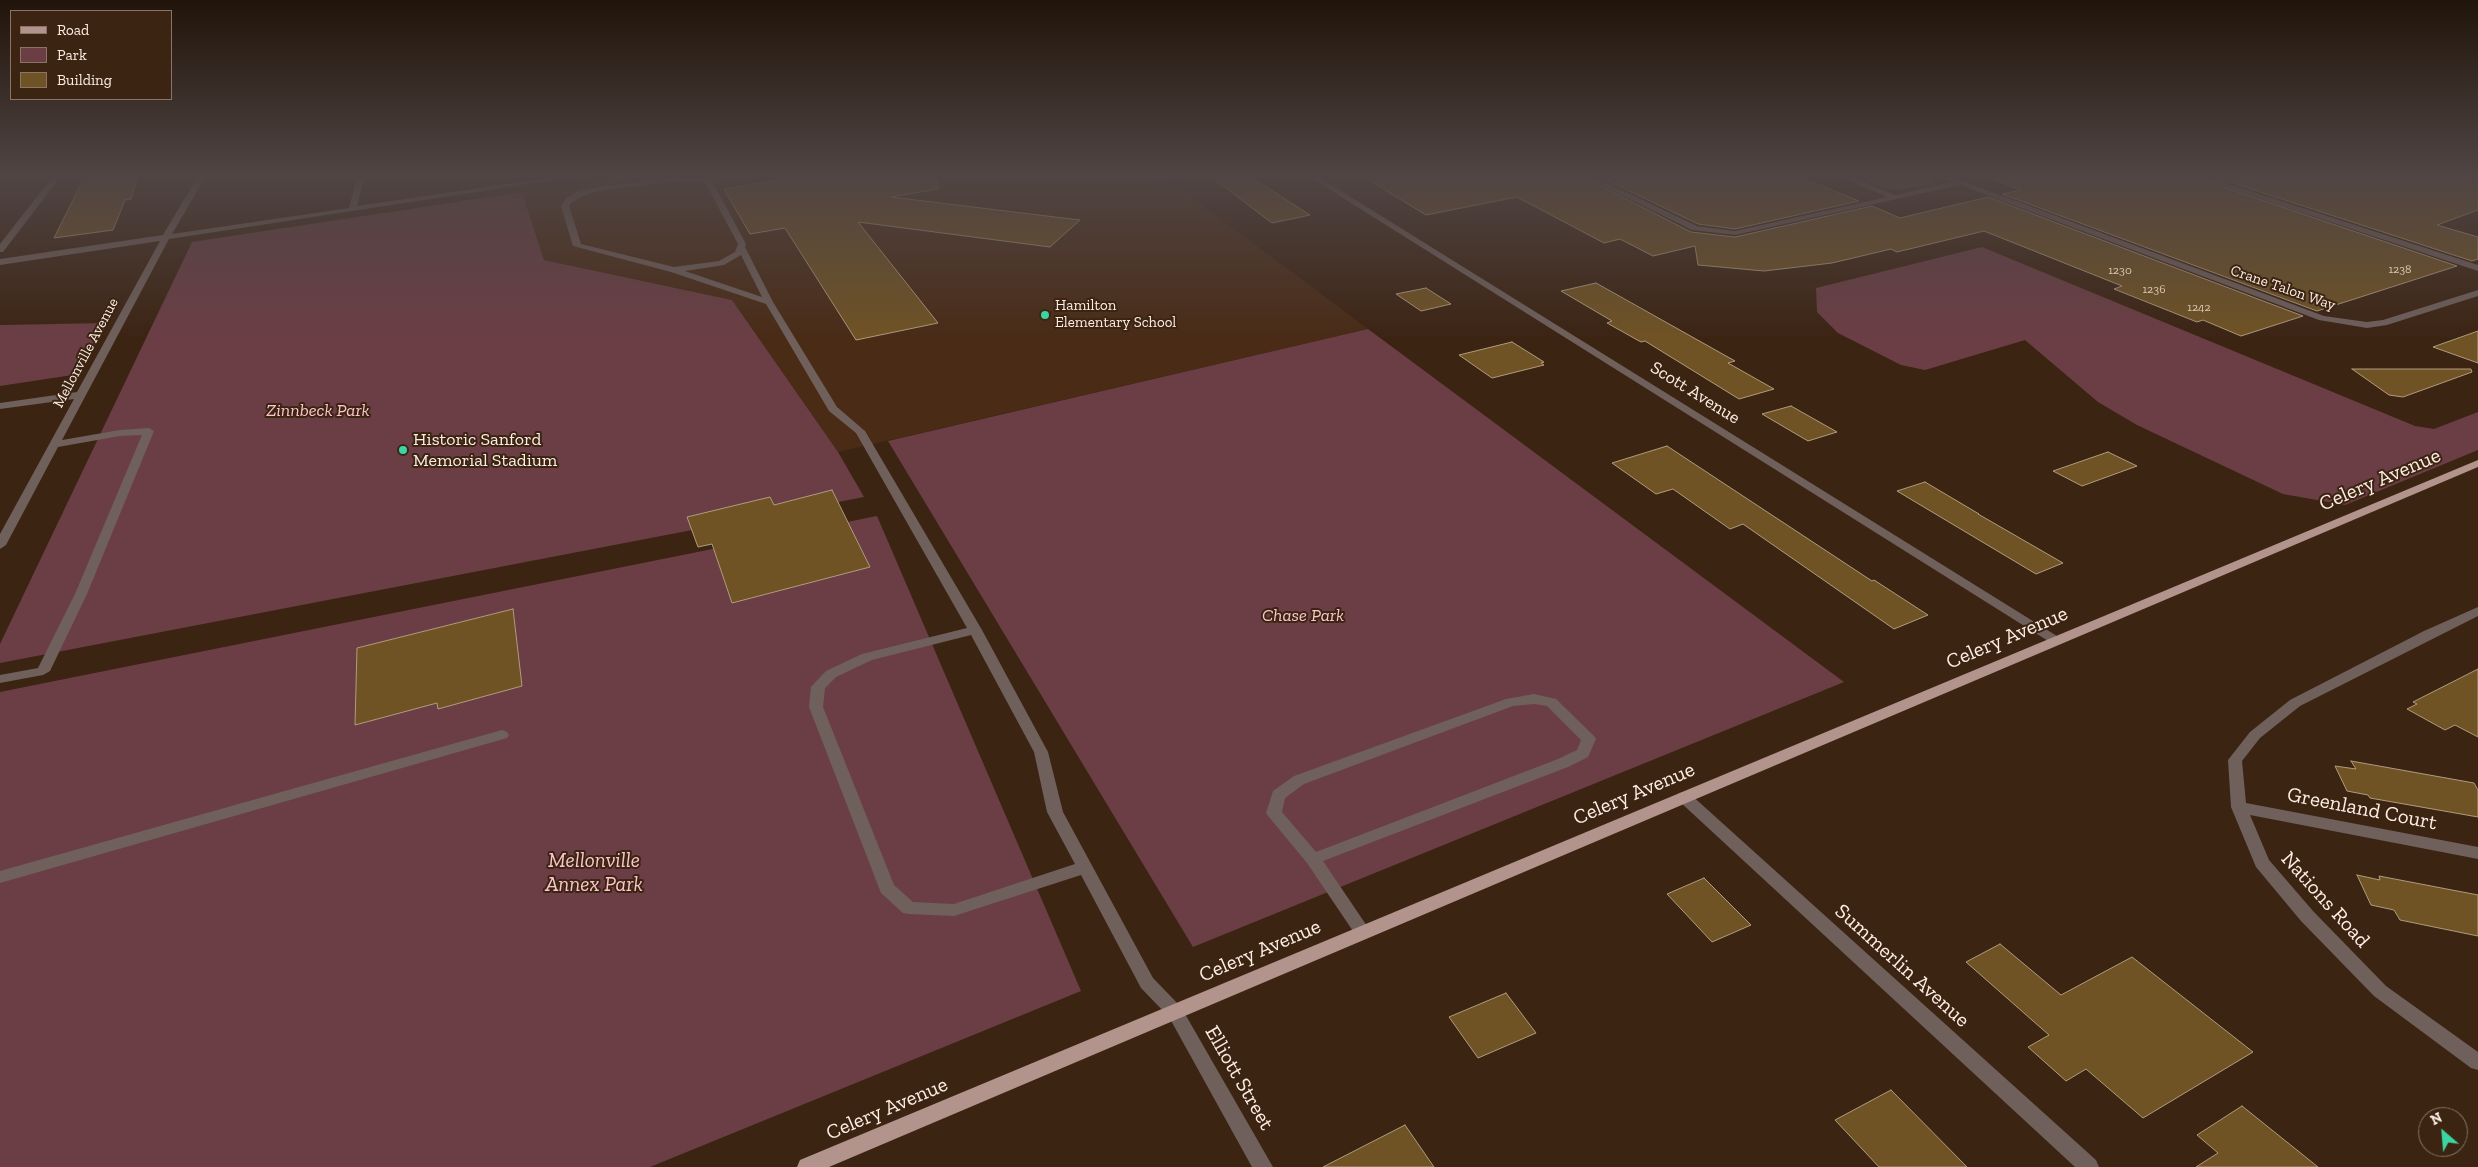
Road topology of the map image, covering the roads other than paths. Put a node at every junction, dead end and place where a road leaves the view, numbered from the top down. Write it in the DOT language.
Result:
graph roads {
  1 [pos="15,230"];
  2 [pos="170,230"];
  3 [pos="211,230"];
  4 [pos="572,230"];
  5 [pos="733,230"];
  6 [pos="1399,230"];
  7 [pos="1707,230"];
  8 [pos="1754,230"];
  9 [pos="2087,230"];
  10 [pos="2363,230"];
  11 [pos="166,237"];
  12 [pos="742,248"];
  13 [pos="0,250"];
  14 [pos="0,262"];
  15 [pos="2478,268"];
  16 [pos="674,270"];
  17 [pos="2478,293"];
  18 [pos="769,302"];
  19 [pos="80,395"];
  20 [pos="0,406"];
  21 [pos="53,445"];
  22 [pos="2478,463"];
  23 [pos="0,545"];
  24 [pos="2478,611"];
  25 [pos="975,630"];
  26 [pos="2058,641"];
  27 [pos="0,679"];
  28 [pos="502,735"];
  29 [pos="1684,797"];
  30 [pos="2239,807"];
  31 [pos="2478,853"];
  32 [pos="1313,859"];
  33 [pos="1085,866"];
  34 [pos="0,877"];
  35 [pos="1363,932"];
  36 [pos="1175,1012"];
  37 [pos="2478,1062"];
  38 [pos="807,1167"];
  39 [pos="1263,1167"];
  40 [pos="2089,1167"];
  1 -- 13 [label="street"];
  2 -- 11 [label="street, Mellonville Avenue"];
  3 -- 11 [label="street"];
  4 -- 16 [label="street, Elliott Street"];
  5 -- 12 [label="street, Elliott Street"];
  6 -- 26 [label="street, Scott Avenue"];
  7 -- 8 [label="street"];
  9 -- 17 [label="street, Crane Talon Way"];
  10 -- 15 [label="street"];
  11 -- 14 [label="street"];
  11 -- 19 [label="street, Mellonville Avenue"];
  12 -- 16 [label="street"];
  12 -- 18 [label="street, Elliott Street"];
  16 -- 18 [label="street"];
  18 -- 25 [label="street, Elliott Street"];
  19 -- 20 [label="street"];
  19 -- 21 [label="street, Mellonville Avenue"];
  21 -- 23 [label="street, Mellonville Avenue"];
  21 -- 27 [label="street"];
  22 -- 26 [label="main road, Celery Avenue"];
  24 -- 30 [label="street, Nations Road"];
  25 -- 33 [label="street, Elliott Street"];
  25 -- 33 [label="street"];
  26 -- 29 [label="main road, Celery Avenue"];
  28 -- 34 [label="street"];
  29 -- 35 [label="main road, Celery Avenue"];
  29 -- 40 [label="street, Summerlin Avenue"];
  30 -- 31 [label="street, Greenland Court"];
  30 -- 37 [label="street, Nations Road"];
  32 -- 32 [label="street"];
  32 -- 35 [label="street"];
  33 -- 36 [label="street, Elliott Street"];
  35 -- 36 [label="main road, Celery Avenue"];
  36 -- 38 [label="main road, Celery Avenue"];
  36 -- 39 [label="street, Elliott Street"];
}
